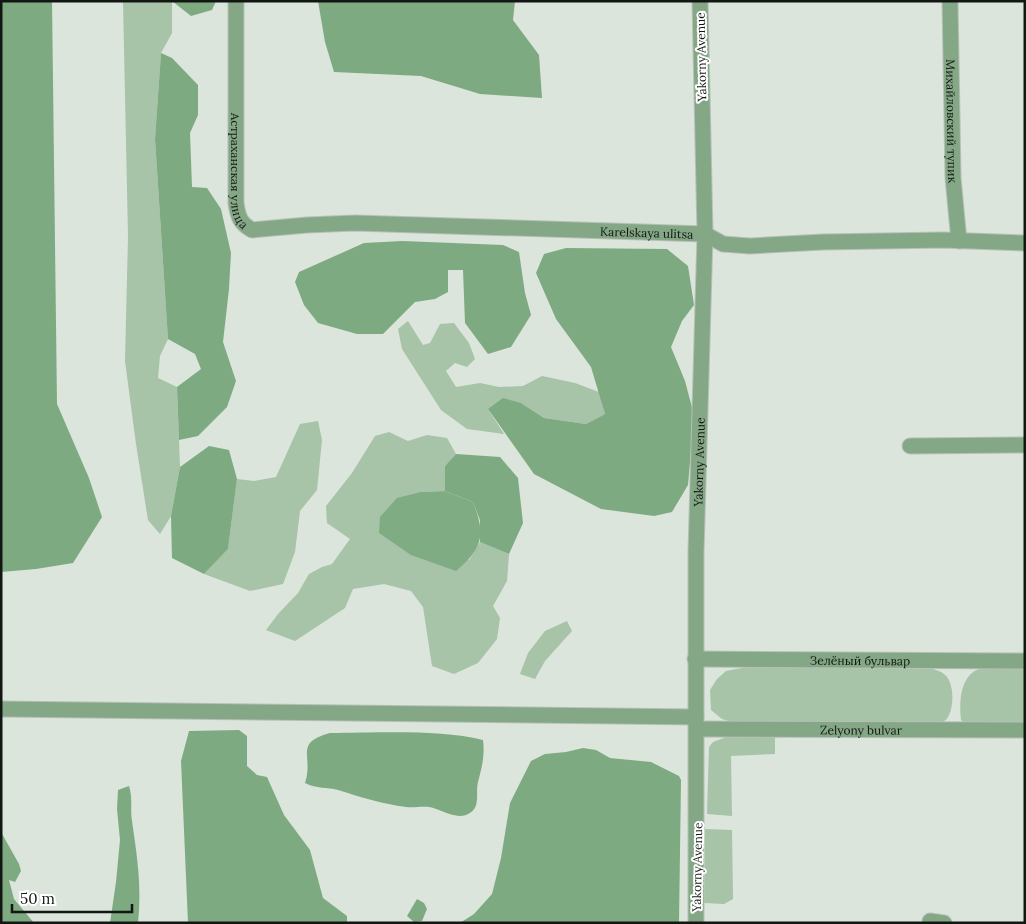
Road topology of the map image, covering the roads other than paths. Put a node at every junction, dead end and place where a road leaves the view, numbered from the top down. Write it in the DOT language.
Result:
graph roads {
  1 [pos="236,1"];
  2 [pos="700,1"];
  3 [pos="950,1"];
  4 [pos="355,223"];
  5 [pos="705,234"];
  6 [pos="959,241"];
  7 [pos="1025,243"];
  8 [pos="1025,445"];
  9 [pos="910,446"];
  10 [pos="695,659"];
  11 [pos="1025,661"];
  12 [pos="1,709"];
  13 [pos="696,723"];
  14 [pos="1025,730"];
  15 [pos="696,923"];
  16 [pos="930,923"];
  17 [pos="944,923"];
  1 -- 4 [label="street, Астраханская улица"];
  2 -- 5 [label="street, Yakorny Avenue"];
  3 -- 6 [label="street, Михайловский тупик"];
  4 -- 5 [label="street, Karelskaya ulitsa"];
  5 -- 6 [label="street, Karelskaya ulitsa"];
  5 -- 10 [label="street, Yakorny Avenue"];
  6 -- 7 [label="street, Karelskaya ulitsa"];
  8 -- 9 [label="street"];
  10 -- 11 [label="street, Зелёный бульвар"];
  10 -- 13 [label="street, Yakorny Avenue"];
  12 -- 13 [label="street, Zelyony bulvar"];
  13 -- 14 [label="street, Zelyony bulvar"];
  13 -- 15 [label="street, Yakorny Avenue"];
  16 -- 17 [label="street"];
}
